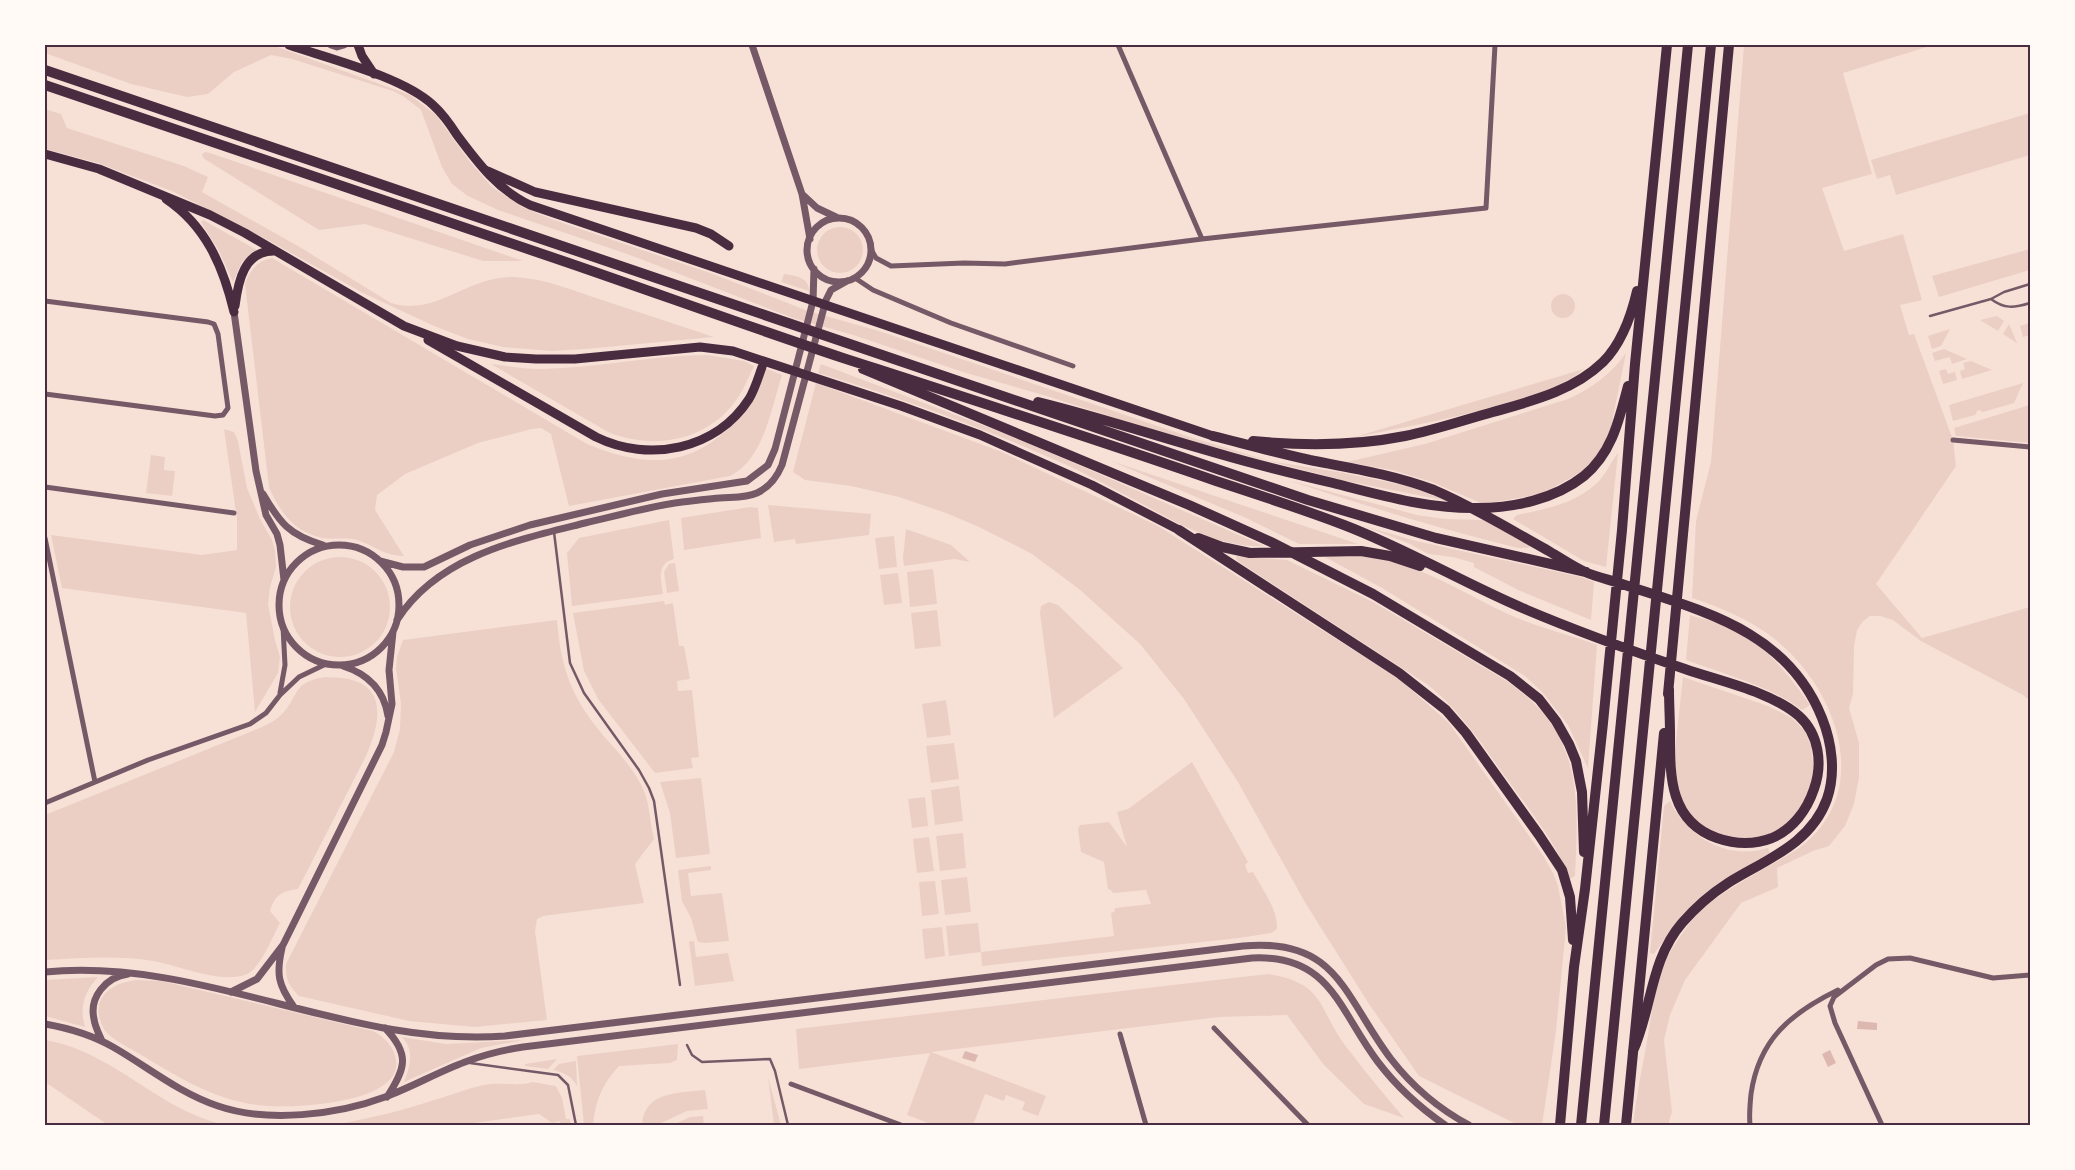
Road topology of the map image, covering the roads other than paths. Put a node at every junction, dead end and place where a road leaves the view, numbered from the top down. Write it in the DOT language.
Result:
graph roads {
  1 [pos="289,45"];
  2 [pos="331,45"];
  3 [pos="344,45"];
  4 [pos="358,45"];
  5 [pos="752,45"];
  6 [pos="1118,45"];
  7 [pos="1495,45"];
  8 [pos="1667,45"];
  9 [pos="1688,45"];
  10 [pos="1710,45"];
  11 [pos="1729,45"];
  12 [pos="45,70"];
  13 [pos="374,74"];
  14 [pos="45,85"];
  15 [pos="45,154"];
  16 [pos="482,169"];
  17 [pos="147,188"];
  18 [pos="802,194"];
  19 [pos="839,218"];
  20 [pos="810,238"];
  21 [pos="1202,238"];
  22 [pos="871,245"];
  23 [pos="729,246"];
  24 [pos="290,259"];
  25 [pos="1646,259"];
  26 [pos="814,269"];
  27 [pos="855,278"];
  28 [pos="847,281"];
  29 [pos="2030,284"];
  30 [pos="1991,298"];
  31 [pos="45,301"];
  32 [pos="2030,303"];
  33 [pos="234,312"];
  34 [pos="1930,316"];
  35 [pos="404,326"];
  36 [pos="838,356"];
  37 [pos="1634,364"];
  38 [pos="1073,366"];
  39 [pos="762,368"];
  40 [pos="974,386"];
  41 [pos="45,394"];
  42 [pos="1213,436"];
  43 [pos="1954,440"];
  44 [pos="2030,447"];
  45 [pos="45,487"];
  46 [pos="260,490"];
  47 [pos="234,513"];
  48 [pos="554,530"];
  49 [pos="1179,530"];
  50 [pos="45,538"];
  51 [pos="323,545"];
  52 [pos="46,546"];
  53 [pos="380,561"];
  54 [pos="1586,572"];
  55 [pos="45,576"];
  56 [pos="53,576"];
  57 [pos="284,580"];
  58 [pos="1490,595"];
  59 [pos="397,620"];
  60 [pos="284,627"];
  61 [pos="393,632"];
  62 [pos="326,664"];
  63 [pos="340,666"];
  64 [pos="1669,689"];
  65 [pos="280,695"];
  66 [pos="389,721"];
  67 [pos="96,782"];
  68 [pos="45,803"];
  69 [pos="1585,889"];
  70 [pos="283,945"];
  71 [pos="1574,967"];
  72 [pos="45,972"];
  73 [pos="140,973"];
  74 [pos="2030,975"];
  75 [pos="680,985"];
  76 [pos="1846,986"];
  77 [pos="231,992"];
  78 [pos="294,1007"];
  79 [pos="45,1024"];
  80 [pos="384,1028"];
  81 [pos="1214,1028"];
  82 [pos="1120,1034"];
  83 [pos="102,1042"];
  84 [pos="687,1045"];
  85 [pos="1633,1051"];
  86 [pos="463,1062"];
  87 [pos="791,1084"];
  88 [pos="387,1097"];
  89 [pos="576,1125"];
  90 [pos="788,1125"];
  91 [pos="901,1125"];
  92 [pos="1146,1125"];
  93 [pos="1308,1125"];
  94 [pos="1445,1125"];
  95 [pos="1470,1125"];
  96 [pos="1560,1125"];
  97 [pos="1581,1125"];
  98 [pos="1604,1125"];
  99 [pos="1626,1125"];
  100 [pos="1750,1125"];
  101 [pos="1882,1125"];
  1 -- 13 [label="highway"];
  2 -- 3 [label="street"];
  4 -- 13 [label="highway"];
  5 -- 18 [label="street"];
  6 -- 21 [label="street"];
  7 -- 21 [label="street"];
  8 -- 25 [label="highway"];
  9 -- 97 [label="highway"];
  10 -- 98 [label="highway"];
  11 -- 64 [label="highway"];
  12 -- 40 [label="highway"];
  13 -- 16 [label="highway"];
  14 -- 36 [label="highway"];
  15 -- 17 [label="highway"];
  16 -- 23 [label="highway"];
  16 -- 42 [label="highway"];
  17 -- 24 [label="highway"];
  17 -- 33 [label="highway"];
  18 -- 19 [label="street"];
  18 -- 20 [label="street"];
  19 -- 20 [label="street"];
  19 -- 22 [label="street"];
  20 -- 26 [label="street"];
  21 -- 22 [label="street"];
  22 -- 27 [label="street"];
  24 -- 33 [label="highway"];
  24 -- 35 [label="highway"];
  25 -- 37 [label="highway"];
  25 -- 42 [label="highway"];
  26 -- 28 [label="street"];
  26 -- 53 [label="street"];
  27 -- 28 [label="street"];
  27 -- 38 [label="street"];
  28 -- 48 [label="street"];
  29 -- 30 [label="lane"];
  30 -- 32 [label="lane"];
  30 -- 34 [label="lane"];
  31 -- 41 [label="street"];
  33 -- 46 [label="street"];
  35 -- 39 [label="highway"];
  35 -- 49 [label="highway"];
  36 -- 58 [label="highway"];
  36 -- 69 [label="highway"];
  37 -- 40 [label="highway"];
  37 -- 69 [label="highway"];
  40 -- 54 [label="highway"];
  42 -- 54 [label="highway"];
  43 -- 44 [label="street"];
  45 -- 47 [label="street"];
  46 -- 51 [label="street"];
  46 -- 57 [label="street"];
  48 -- 59 [label="street"];
  48 -- 75 [label="lane"];
  49 -- 58 [label="highway"];
  49 -- 71 [label="highway"];
  50 -- 52 [label="street"];
  51 -- 53 [label="street"];
  51 -- 57 [label="street"];
  52 -- 56 [label="street"];
  53 -- 59 [label="street"];
  54 -- 85 [label="highway"];
  55 -- 56 [label="street"];
  56 -- 67 [label="street"];
  57 -- 60 [label="street"];
  58 -- 64 [label="highway"];
  59 -- 61 [label="street"];
  60 -- 62 [label="street"];
  60 -- 65 [label="street"];
  61 -- 63 [label="street"];
  61 -- 66 [label="street"];
  62 -- 63 [label="street"];
  62 -- 65 [label="street"];
  63 -- 66 [label="street"];
  64 -- 85 [label="highway"];
  65 -- 67 [label="street"];
  66 -- 70 [label="street"];
  67 -- 68 [label="street"];
  69 -- 71 [label="highway"];
  70 -- 77 [label="street"];
  70 -- 78 [label="street"];
  71 -- 96 [label="highway"];
  72 -- 73 [label="street"];
  73 -- 77 [label="street"];
  73 -- 83 [label="street"];
  74 -- 76 [label="street"];
  76 -- 100 [label="street"];
  76 -- 101 [label="street"];
  77 -- 78 [label="street"];
  78 -- 80 [label="street"];
  79 -- 83 [label="street"];
  80 -- 88 [label="street"];
  80 -- 95 [label="street"];
  81 -- 93 [label="street"];
  82 -- 92 [label="street"];
  83 -- 88 [label="street"];
  84 -- 90 [label="lane"];
  85 -- 99 [label="highway"];
  86 -- 88 [label="street"];
  86 -- 89 [label="lane"];
  86 -- 94 [label="street"];
  87 -- 91 [label="street"];
}
